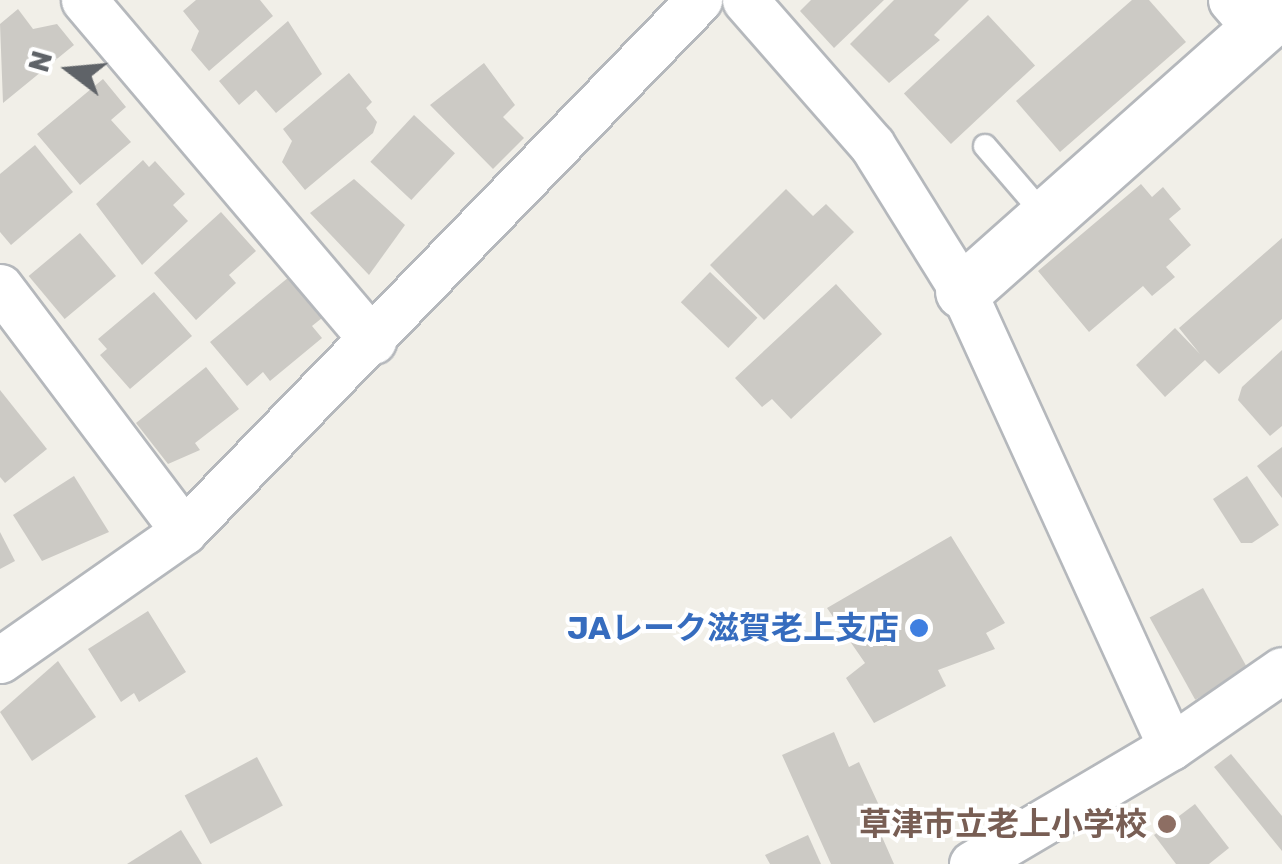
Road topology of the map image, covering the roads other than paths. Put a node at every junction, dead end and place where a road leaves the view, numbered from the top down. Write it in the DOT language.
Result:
graph roads {
  1 [pos="84,0"];
  2 [pos="699,0"];
  3 [pos="745,0"];
  4 [pos="1257,12"];
  5 [pos="985,146"];
  6 [pos="1046,218"];
  7 [pos="0,287"];
  8 [pos="963,291"];
  9 [pos="372,341"];
  10 [pos="184,531"];
  11 [pos="0,660"];
  12 [pos="1282,670"];
  13 [pos="1171,747"];
  14 [pos="972,864"];
  1 -- 9 [label="street"];
  2 -- 9 [label="street"];
  3 -- 8 [label="street"];
  4 -- 6 [label="street"];
  5 -- 6 [label="lane"];
  6 -- 8 [label="street"];
  7 -- 10 [label="street"];
  8 -- 13 [label="street"];
  9 -- 10 [label="street"];
  10 -- 11 [label="street"];
  12 -- 13 [label="street"];
  13 -- 14 [label="street"];
}
